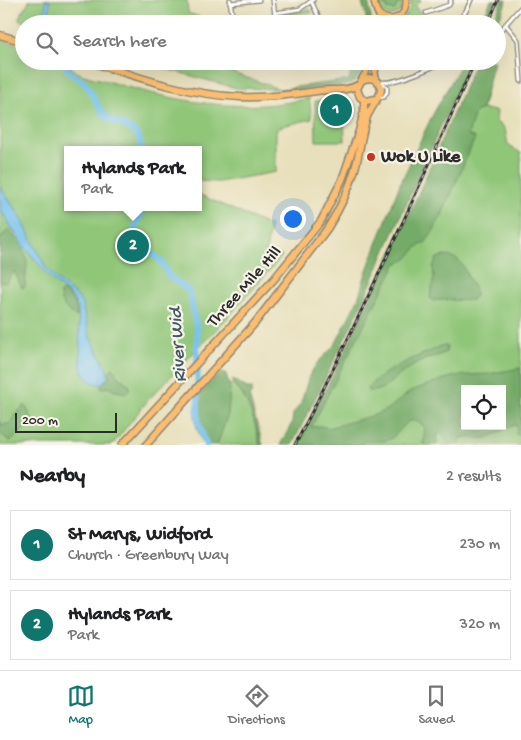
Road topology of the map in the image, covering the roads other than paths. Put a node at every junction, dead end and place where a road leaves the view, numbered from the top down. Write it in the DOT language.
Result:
graph roads {
  1 [pos="259,0"];
  2 [pos="273,0"];
  3 [pos="312,0"];
  4 [pos="406,0"];
  5 [pos="451,0"];
  6 [pos="471,0"];
  7 [pos="230,2"];
  8 [pos="374,2"];
  9 [pos="521,7"];
  10 [pos="377,12"];
  11 [pos="275,13"];
  12 [pos="426,13"];
  13 [pos="232,14"];
  14 [pos="318,15"];
  15 [pos="378,15"];
  16 [pos="381,15"];
  17 [pos="399,15"];
  18 [pos="464,15"];
  19 [pos="506,25"];
  20 [pos="0,35"];
  21 [pos="15,39"];
  22 [pos="118,70"];
  23 [pos="367,70"];
  24 [pos="376,70"];
  25 [pos="428,70"];
  26 [pos="400,79"];
  27 [pos="521,81"];
  28 [pos="379,82"];
  29 [pos="360,83"];
  30 [pos="342,90"];
  31 [pos="388,91"];
  32 [pos="362,99"];
  33 [pos="377,99"];
  34 [pos="122,445"];
  35 [pos="146,445"];
  1 -- 7 [label="street"];
  2 -- 11 [label="street"];
  3 -- 11 [label="street"];
  3 -- 14 [label="street"];
  4 -- 17 [label="main road"];
  5 -- 12 [label="street"];
  6 -- 18 [label="street"];
  7 -- 13 [label="street"];
  8 -- 10 [label="main road"];
  9 -- 19 [label="street"];
  10 -- 15 [label="main road"];
  10 -- 16 [label="main road"];
  19 -- 27 [label="street"];
  20 -- 21 [label="highway"];
  22 -- 30 [label="highway"];
  23 -- 29 [label="main road"];
  24 -- 28 [label="main road"];
  25 -- 26 [label="street"];
  26 -- 28 [label="street"];
  26 -- 31 [label="street"];
  28 -- 29 [label="highway"];
  28 -- 31 [label="street"];
  28 -- 33 [label="highway"];
  29 -- 30 [label="highway"];
  29 -- 32 [label="highway"];
  30 -- 32 [label="highway"];
  31 -- 33 [label="street"];
  32 -- 33 [label="highway"];
  32 -- 34 [label="highway, Three Mile Hill"];
  33 -- 35 [label="highway, Three Mile Hill"];
}
